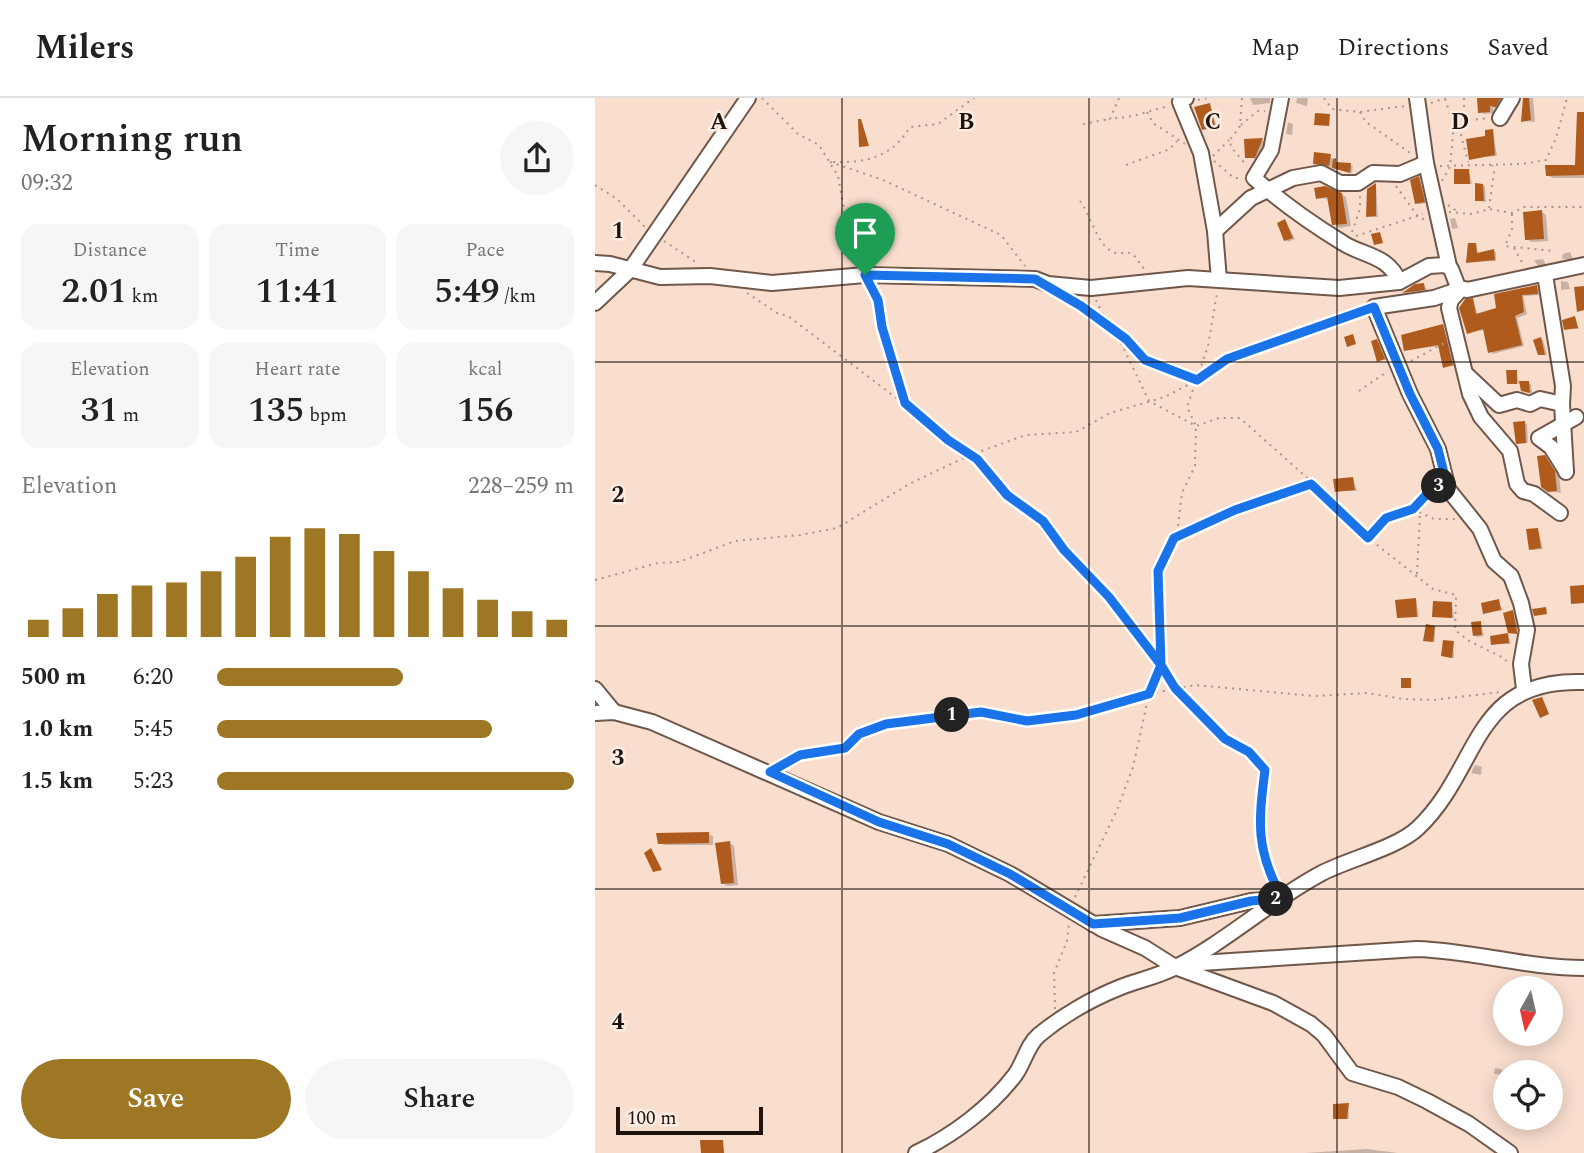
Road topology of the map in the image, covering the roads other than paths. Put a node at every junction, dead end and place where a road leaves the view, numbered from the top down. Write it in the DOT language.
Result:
graph roads {
  1 [pos="748,98"];
  2 [pos="1512,98"];
  3 [pos="1183,100"];
  4 [pos="1417,102"];
  5 [pos="1280,104"];
  6 [pos="1500,118"];
  7 [pos="1426,163"];
  8 [pos="1266,189"];
  9 [pos="1215,231"];
  10 [pos="595,263"];
  11 [pos="1584,265"];
  12 [pos="1449,266"];
  13 [pos="629,270"];
  14 [pos="1538,276"];
  15 [pos="1219,280"];
  16 [pos="1399,282"];
  17 [pos="1461,289"];
  18 [pos="595,303"];
  19 [pos="1466,374"];
  20 [pos="1562,404"];
  21 [pos="1570,420"];
  22 [pos="1560,513"];
  23 [pos="1584,682"];
  24 [pos="595,689"];
  25 [pos="1524,689"];
  26 [pos="614,712"];
  27 [pos="595,713"];
  28 [pos="1282,898"];
  29 [pos="1093,924"];
  30 [pos="1178,966"];
  31 [pos="1584,968"];
  32 [pos="916,1153"];
  33 [pos="1510,1153"];
  1 -- 13 [label="street"];
  2 -- 6 [label="street"];
  3 -- 9 [label="street"];
  4 -- 7 [label="street"];
  5 -- 8 [label="street"];
  7 -- 8 [label="street"];
  7 -- 12 [label="street"];
  8 -- 9 [label="street"];
  8 -- 16 [label="street"];
  9 -- 15 [label="street"];
  10 -- 13 [label="street"];
  11 -- 14 [label="street"];
  12 -- 16 [label="street"];
  12 -- 17 [label="street"];
  13 -- 15 [label="street"];
  13 -- 18 [label="street"];
  14 -- 17 [label="street"];
  14 -- 20 [label="street"];
  15 -- 16 [label="street"];
  17 -- 19 [label="street"];
  17 -- 25 [label="street"];
  19 -- 20 [label="street"];
  19 -- 22 [label="street"];
  20 -- 21 [label="street"];
  23 -- 25 [label="street"];
  24 -- 26 [label="street"];
  25 -- 28 [label="street"];
  26 -- 27 [label="street"];
  26 -- 29 [label="street"];
  28 -- 29 [label="street"];
  28 -- 30 [label="street"];
  29 -- 30 [label="street"];
  30 -- 31 [label="street"];
  30 -- 32 [label="street"];
  30 -- 33 [label="street"];
}
